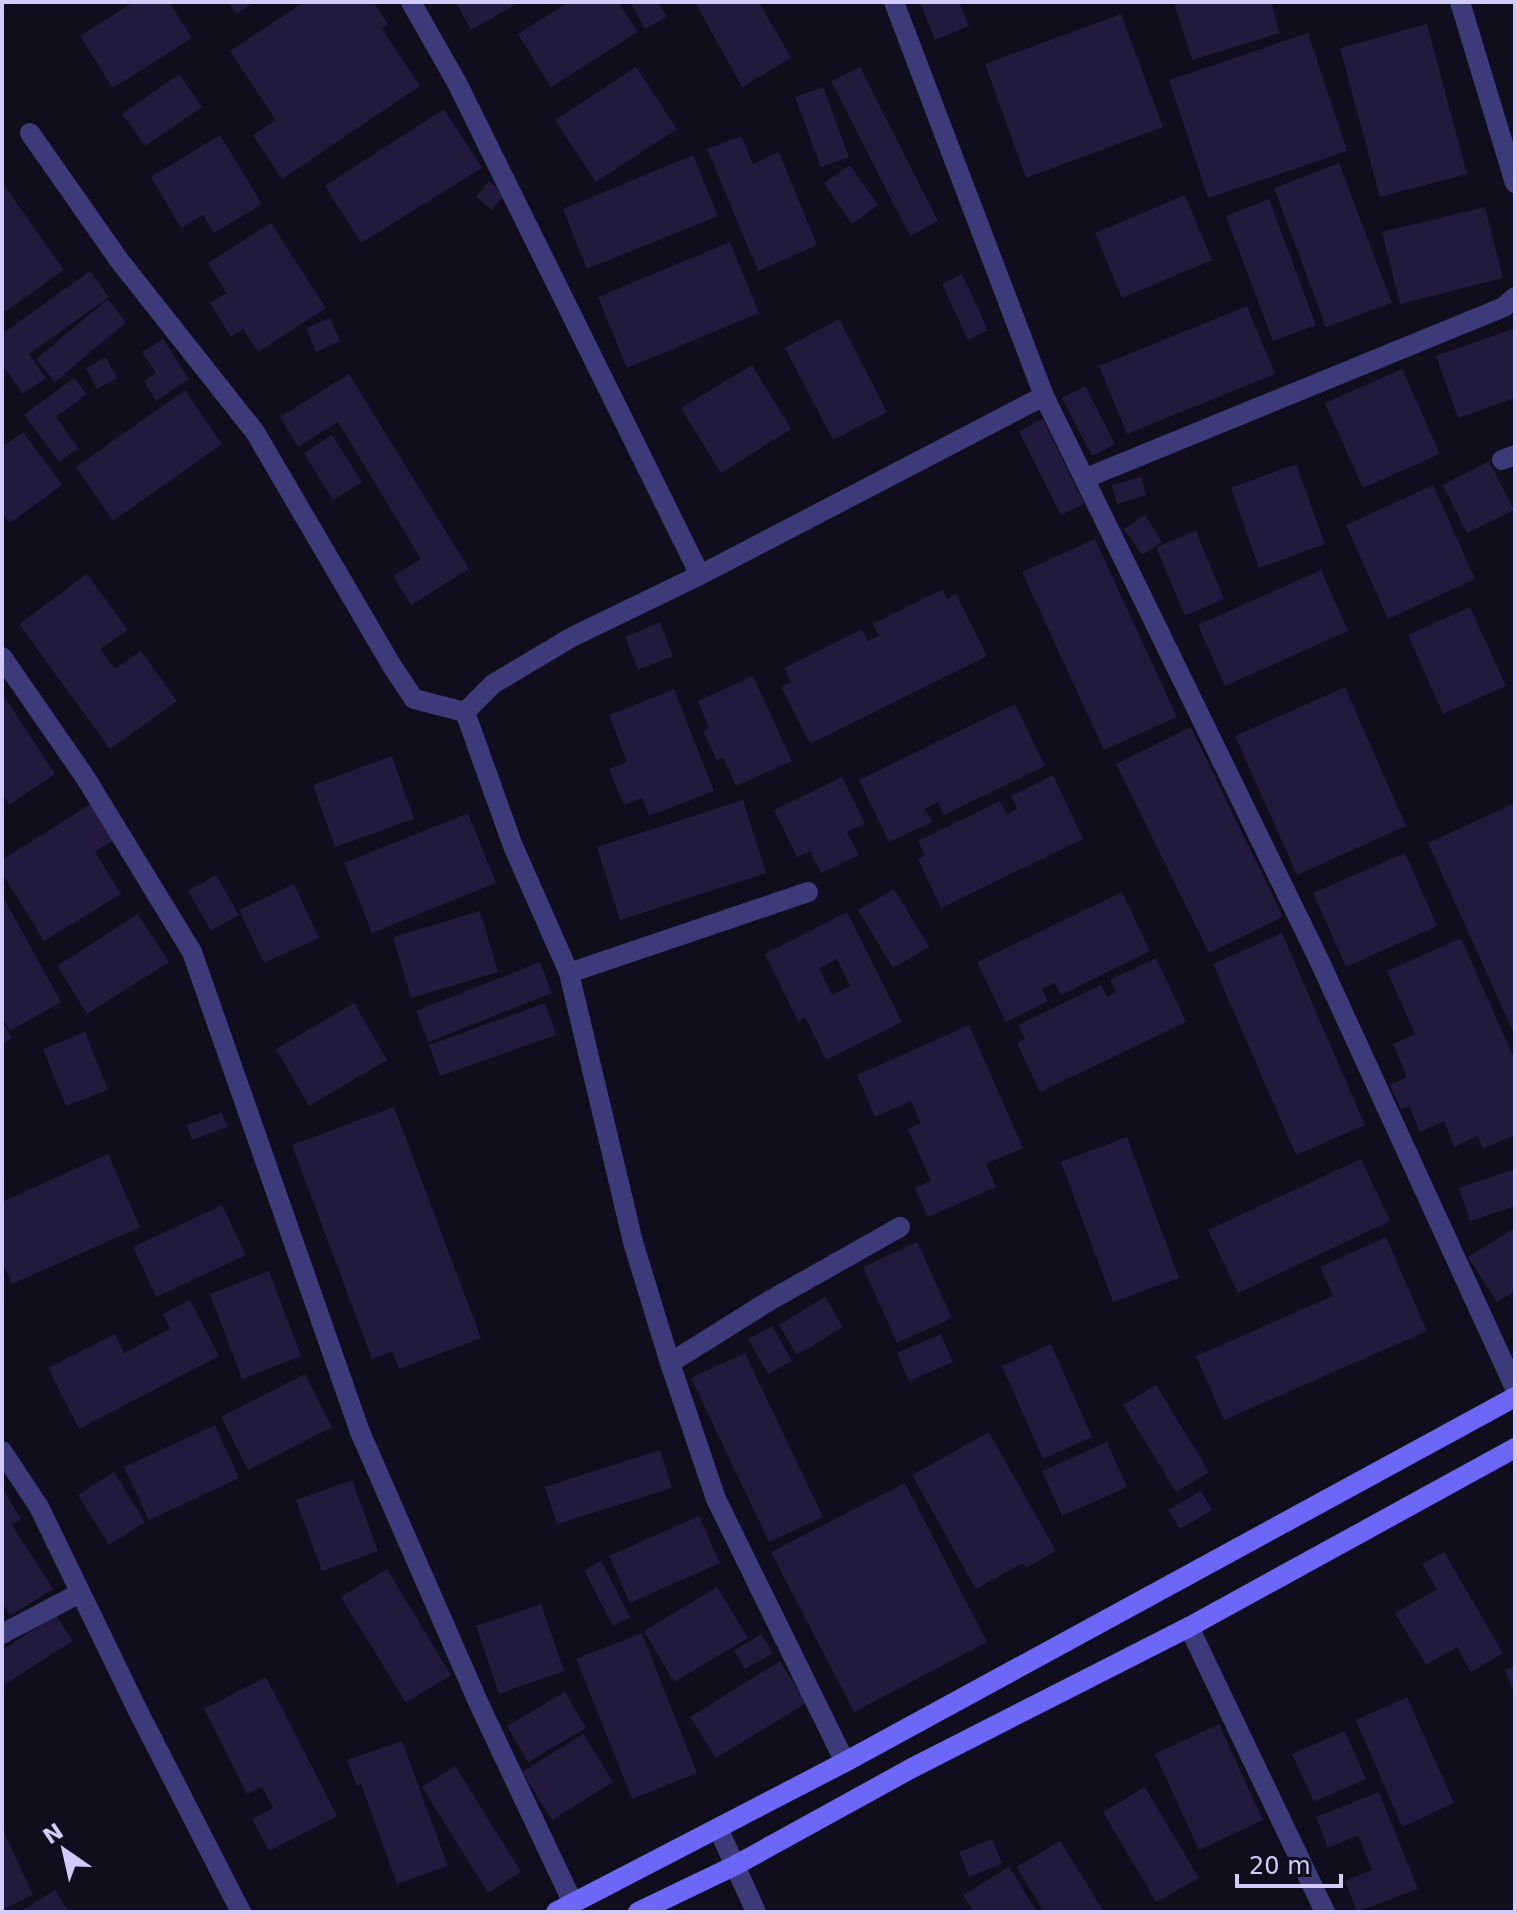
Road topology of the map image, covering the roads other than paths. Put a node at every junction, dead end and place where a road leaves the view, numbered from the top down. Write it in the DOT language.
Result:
graph roads {
  1 [pos="411,2"];
  2 [pos="894,2"];
  3 [pos="1460,2"];
  4 [pos="30,133"];
  5 [pos="1515,183"];
  6 [pos="1515,297"];
  7 [pos="1044,396"];
  8 [pos="1086,478"];
  9 [pos="700,575"];
  10 [pos="2,657"];
  11 [pos="465,712"];
  12 [pos="808,892"];
  13 [pos="569,973"];
  14 [pos="900,1227"];
  15 [pos="670,1363"];
  16 [pos="1515,1388"];
  17 [pos="1515,1397"];
  18 [pos="1515,1448"];
  19 [pos="2,1451"];
  20 [pos="80,1593"];
  21 [pos="1189,1627"];
  22 [pos="2,1634"];
  23 [pos="845,1762"];
  24 [pos="718,1828"];
  25 [pos="736,1865"];
  26 [pos="565,1908"];
  27 [pos="241,1912"];
  28 [pos="638,1912"];
  29 [pos="756,1912"];
  30 [pos="1325,1912"];
  1 -- 9 [label="street"];
  2 -- 7 [label="street"];
  3 -- 5 [label="street"];
  4 -- 11 [label="street"];
  6 -- 8 [label="street"];
  7 -- 8 [label="street"];
  7 -- 9 [label="street"];
  8 -- 16 [label="street"];
  9 -- 11 [label="street"];
  10 -- 26 [label="street"];
  11 -- 13 [label="street"];
  12 -- 13 [label="street"];
  13 -- 15 [label="street"];
  14 -- 15 [label="street"];
  15 -- 23 [label="street"];
  17 -- 23 [label="street"];
  18 -- 21 [label="street"];
  19 -- 20 [label="street"];
  20 -- 22 [label="street"];
  20 -- 27 [label="street"];
  21 -- 25 [label="street"];
  21 -- 30 [label="street"];
  23 -- 24 [label="street"];
  24 -- 25 [label="street"];
  24 -- 26 [label="street"];
  25 -- 28 [label="street"];
  25 -- 29 [label="street"];
}
